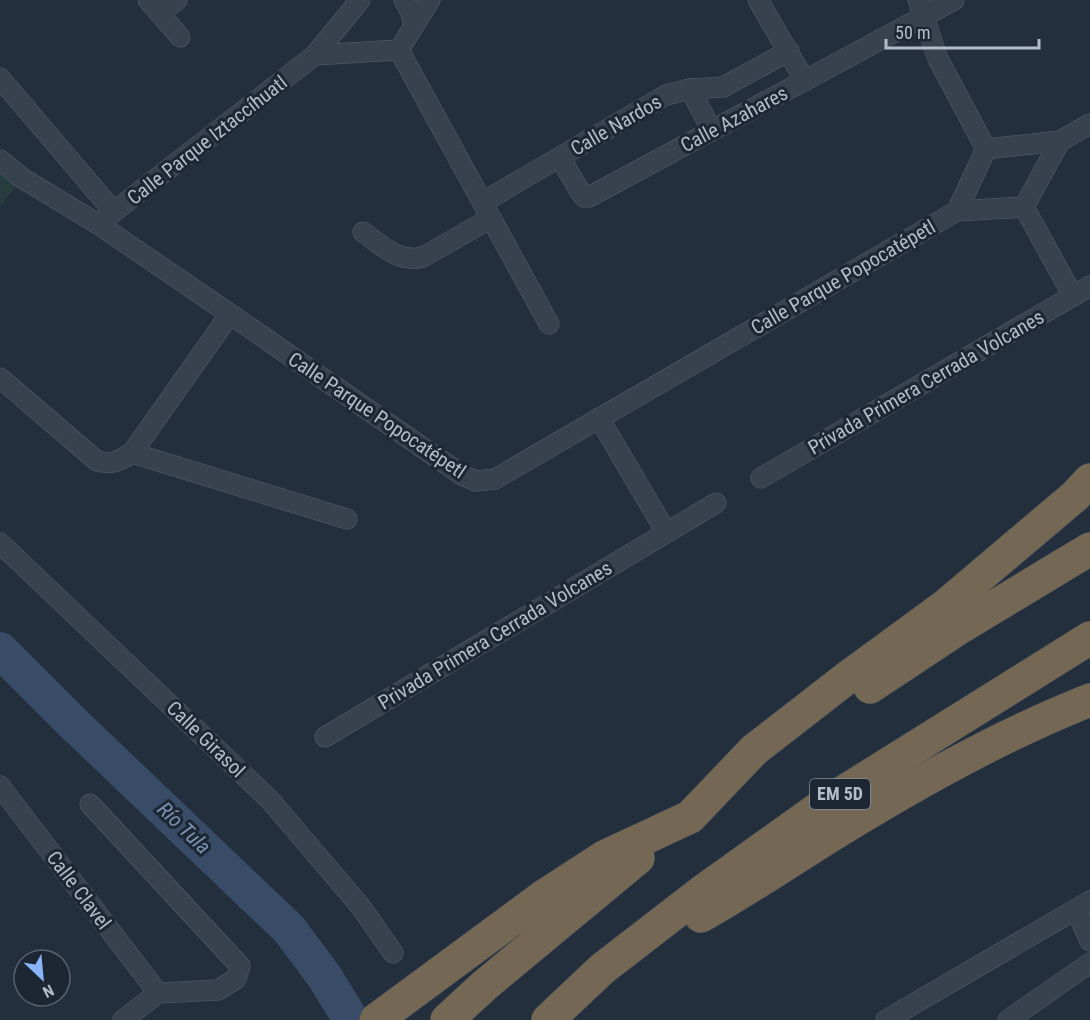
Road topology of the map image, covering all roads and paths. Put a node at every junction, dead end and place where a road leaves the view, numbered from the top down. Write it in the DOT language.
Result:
graph roads {
  1 [pos="177,0"];
  2 [pos="360,0"];
  3 [pos="404,0"];
  4 [pos="430,0"];
  5 [pos="758,0"];
  6 [pos="954,0"];
  7 [pos="154,7"];
  8 [pos="921,9"];
  9 [pos="414,26"];
  10 [pos="180,36"];
  11 [pos="399,50"];
  12 [pos="789,51"];
  13 [pos="315,55"];
  14 [pos="0,78"];
  15 [pos="805,81"];
  16 [pos="690,89"];
  17 [pos="1090,124"];
  18 [pos="712,131"];
  19 [pos="1060,141"];
  20 [pos="986,149"];
  21 [pos="560,158"];
  22 [pos="0,160"];
  23 [pos="1024,207"];
  24 [pos="487,210"];
  25 [pos="957,211"];
  26 [pos="106,218"];
  27 [pos="363,232"];
  28 [pos="1090,286"];
  29 [pos="1072,296"];
  30 [pos="230,314"];
  31 [pos="549,324"];
  32 [pos="0,378"];
  33 [pos="599,418"];
  34 [pos="132,453"];
  35 [pos="761,478"];
  36 [pos="1090,480"];
  37 [pos="716,503"];
  38 [pos="347,519"];
  39 [pos="666,532"];
  40 [pos="0,543"];
  41 [pos="1090,549"];
  42 [pos="1090,638"];
  43 [pos="1090,700"];
  44 [pos="325,737"];
  45 [pos="0,786"];
  46 [pos="90,804"];
  47 [pos="690,817"];
  48 [pos="1083,905"];
  49 [pos="1090,941"];
  50 [pos="393,953"];
  51 [pos="1090,963"];
  52 [pos="602,969"];
  53 [pos="158,993"];
  54 [pos="123,1020"];
  55 [pos="376,1020"];
  56 [pos="447,1020"];
  57 [pos="548,1020"];
  58 [pos="886,1020"];
  59 [pos="1008,1020"];
  1 -- 7 [label="street"];
  2 -- 13 [label="street, Calle Parque Iztaccíhuatl"];
  3 -- 9 [label="street"];
  4 -- 9 [label="street"];
  5 -- 12 [label="street"];
  6 -- 8 [label="street, Calle Azahares"];
  7 -- 10 [label="street"];
  8 -- 15 [label="street, Calle Azahares"];
  8 -- 20 [label="street"];
  9 -- 11 [label="street"];
  11 -- 13 [label="street"];
  11 -- 24 [label="street"];
  12 -- 15 [label="street"];
  12 -- 16 [label="street, Calle Nardos"];
  13 -- 26 [label="street, Calle Parque Iztaccíhuatl"];
  14 -- 26 [label="street"];
  15 -- 18 [label="street, Calle Azahares"];
  16 -- 18 [label="street"];
  16 -- 21 [label="street, Calle Nardos"];
  17 -- 19 [label="street"];
  18 -- 21 [label="street, Calle Azahares"];
  19 -- 20 [label="street"];
  19 -- 23 [label="street"];
  20 -- 25 [label="street, Calle Parque Popocatépetl"];
  21 -- 24 [label="street, Calle Nardos"];
  22 -- 26 [label="street, Calle Parque Popocatépetl"];
  23 -- 25 [label="street, Calle Parque Popocatépetl"];
  23 -- 29 [label="street"];
  24 -- 27 [label="street, Calle Nardos"];
  24 -- 31 [label="street"];
  25 -- 33 [label="street, Calle Parque Popocatépetl"];
  26 -- 30 [label="street, Calle Parque Popocatépetl"];
  28 -- 29 [label="street, Privada Primera Cerrada Volcanes"];
  29 -- 35 [label="street, Privada Primera Cerrada Volcanes"];
  30 -- 33 [label="street, Calle Parque Popocatépetl"];
  30 -- 34 [label="street"];
  32 -- 34 [label="street"];
  33 -- 39 [label="street"];
  34 -- 38 [label="street"];
  36 -- 47 [label="highway"];
  37 -- 39 [label="street, Privada Primera Cerrada Volcanes"];
  39 -- 44 [label="street, Privada Primera Cerrada Volcanes"];
  40 -- 50 [label="street, Calle Girasol"];
  41 -- 47 [label="highway"];
  42 -- 52 [label="highway, EM 5D"];
  43 -- 52 [label="highway"];
  45 -- 53 [label="street, Calle Clavel"];
  46 -- 53 [label="street"];
  47 -- 55 [label="highway"];
  47 -- 56 [label="highway"];
  48 -- 49 [label="street"];
  48 -- 58 [label="street"];
  51 -- 59 [label="street"];
  52 -- 57 [label="highway, EM 5D"];
  53 -- 54 [label="street"];
}
